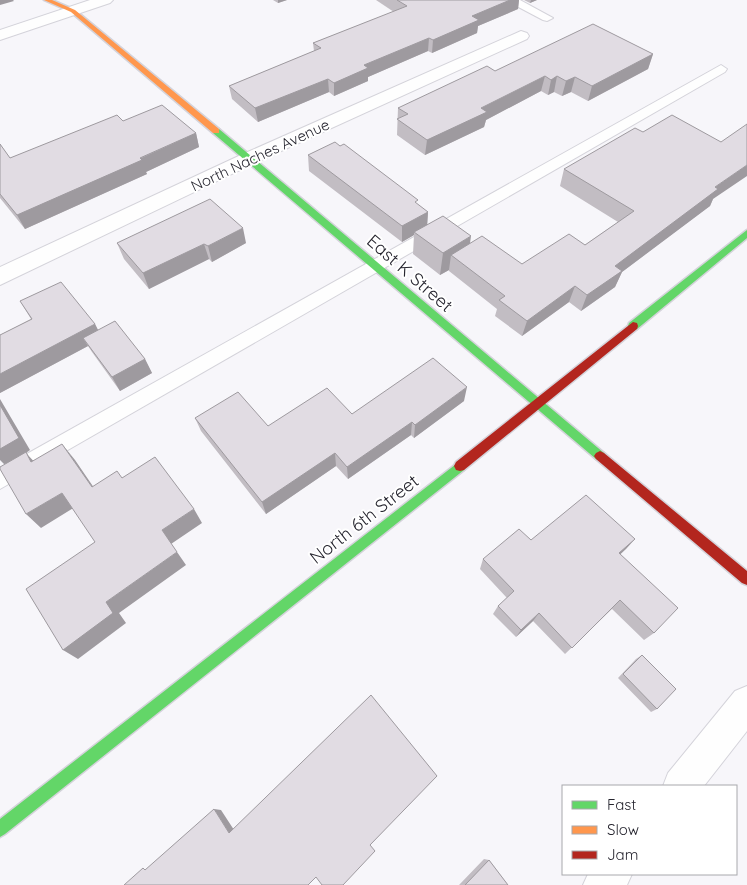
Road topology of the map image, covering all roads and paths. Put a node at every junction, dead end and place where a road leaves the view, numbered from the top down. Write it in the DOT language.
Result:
graph roads {
  1 [pos="47,0"];
  2 [pos="105,0"];
  3 [pos="511,0"];
  4 [pos="74,11"];
  5 [pos="547,18"];
  6 [pos="0,35"];
  7 [pos="521,36"];
  8 [pos="720,69"];
  9 [pos="250,158"];
  10 [pos="747,233"];
  11 [pos="374,266"];
  12 [pos="0,277"];
  13 [pos="537,405"];
  14 [pos="0,480"];
  15 [pos="747,579"];
  16 [pos="747,703"];
  17 [pos="682,785"];
  18 [pos="0,829"];
  19 [pos="611,875"];
  20 [pos="603,885"];
  1 -- 4 [label="street, East K Street"];
  2 -- 4 [label="street"];
  3 -- 5 [label="lane"];
  4 -- 6 [label="street"];
  4 -- 9 [label="street, East K Street"];
  7 -- 9 [label="street, North Naches Avenue"];
  8 -- 11 [label="lane"];
  9 -- 11 [label="street, East K Street"];
  9 -- 12 [label="street, North Naches Avenue"];
  10 -- 13 [label="street, North 6th Street"];
  11 -- 13 [label="street, East K Street"];
  11 -- 14 [label="lane"];
  13 -- 15 [label="street, East K Street"];
  13 -- 18 [label="street, North 6th Street"];
  16 -- 17 [label="street"];
  19 -- 20 [label="street"];
}
